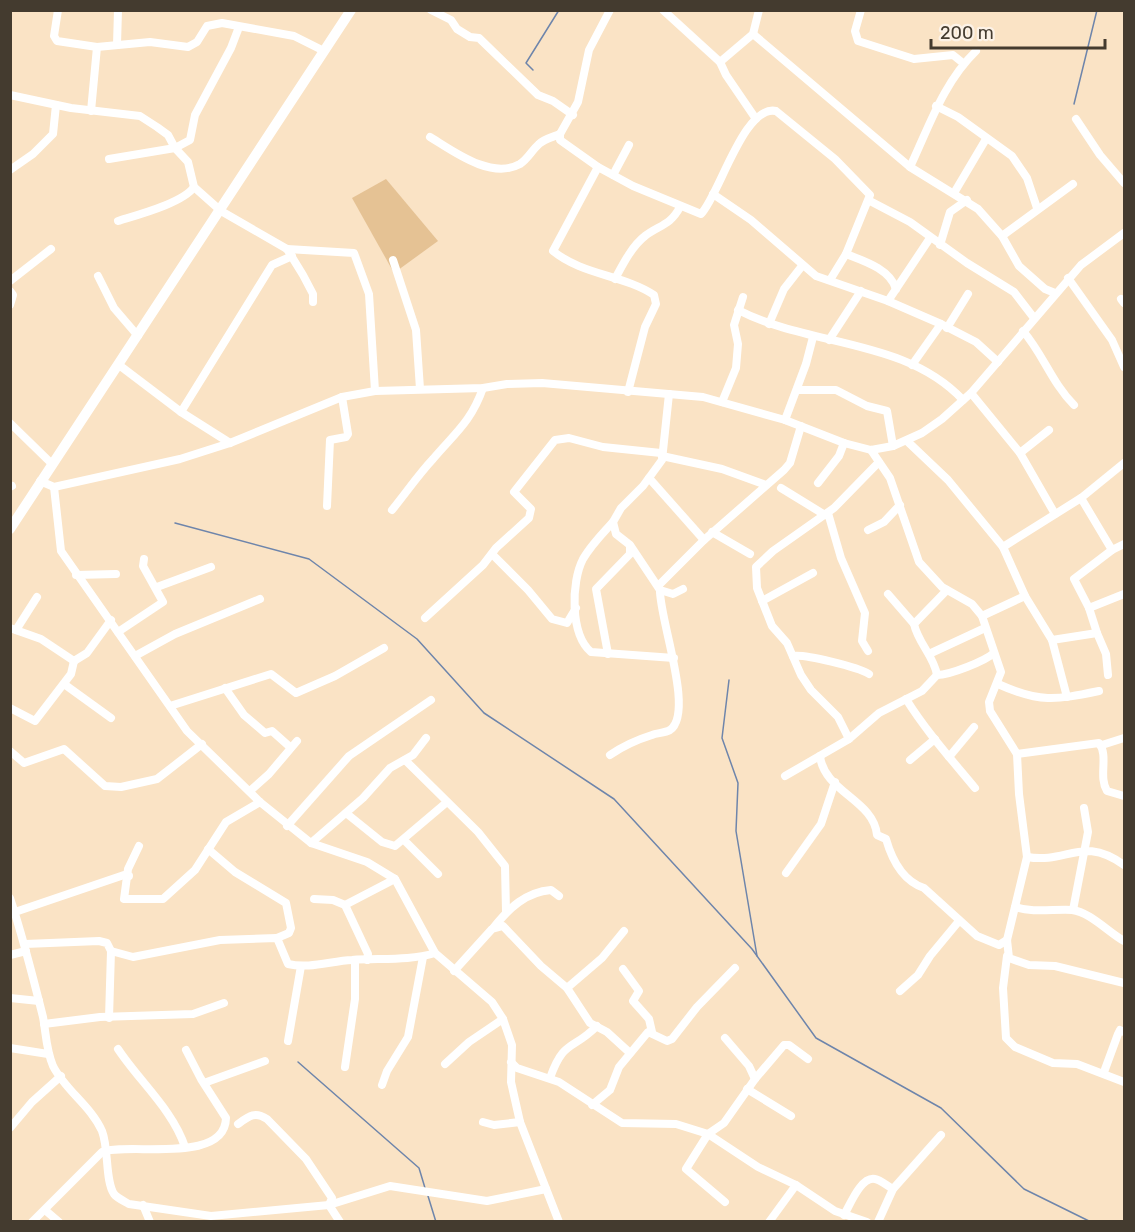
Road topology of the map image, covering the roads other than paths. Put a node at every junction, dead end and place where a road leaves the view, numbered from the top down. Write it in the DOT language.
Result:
graph roads {
  1 [pos="58,10"];
  2 [pos="118,10"];
  3 [pos="351,10"];
  4 [pos="431,10"];
  5 [pos="610,10"];
  6 [pos="663,10"];
  7 [pos="759,10"];
  8 [pos="861,10"];
  9 [pos="239,27"];
  10 [pos="753,34"];
  11 [pos="117,45"];
  12 [pos="97,47"];
  13 [pos="324,51"];
  14 [pos="976,51"];
  15 [pos="720,62"];
  16 [pos="963,63"];
  17 [pos="10,95"];
  18 [pos="56,105"];
  19 [pos="936,106"];
  20 [pos="91,111"];
  21 [pos="573,115"];
  22 [pos="756,118"];
  23 [pos="1076,119"];
  24 [pos="560,134"];
  25 [pos="430,137"];
  26 [pos="986,139"];
  27 [pos="629,145"];
  28 [pos="175,148"];
  29 [pos="109,159"];
  30 [pos="598,167"];
  31 [pos="910,167"];
  32 [pos="10,170"];
  33 [pos="613,174"];
  34 [pos="1125,183"];
  35 [pos="1073,184"];
  36 [pos="194,187"];
  37 [pos="954,193"];
  38 [pos="713,194"];
  39 [pos="967,200"];
  40 [pos="870,201"];
  41 [pos="680,207"];
  42 [pos="1037,208"];
  43 [pos="221,210"];
  44 [pos="118,221"];
  45 [pos="1125,233"];
  46 [pos="1002,236"];
  47 [pos="930,238"];
  48 [pos="940,245"];
  49 [pos="51,249"];
  50 [pos="290,252"];
  51 [pos="846,254"];
  52 [pos="393,260"];
  53 [pos="802,266"];
  54 [pos="98,276"];
  55 [pos="1068,278"];
  56 [pos="615,279"];
  57 [pos="830,280"];
  58 [pos="10,281"];
  59 [pos="896,289"];
  60 [pos="10,291"];
  61 [pos="861,291"];
  62 [pos="1055,293"];
  63 [pos="968,294"];
  64 [pos="743,297"];
  65 [pos="888,301"];
  66 [pos="313,302"];
  67 [pos="10,305"];
  68 [pos="738,310"];
  69 [pos="1034,318"];
  70 [pos="769,324"];
  71 [pos="944,326"];
  72 [pos="1023,331"];
  73 [pos="138,336"];
  74 [pos="813,337"];
  75 [pos="829,340"];
  76 [pos="998,362"];
  77 [pos="119,365"];
  78 [pos="912,365"];
  79 [pos="1125,367"];
  80 [pos="483,388"];
  81 [pos="420,389"];
  82 [pos="797,390"];
  83 [pos="375,391"];
  84 [pos="628,392"];
  85 [pos="971,393"];
  86 [pos="669,394"];
  87 [pos="342,397"];
  88 [pos="963,400"];
  89 [pos="722,402"];
  90 [pos="1074,405"];
  91 [pos="181,412"];
  92 [pos="785,420"];
  93 [pos="10,423"];
  94 [pos="801,426"];
  95 [pos="1049,430"];
  96 [pos="907,441"];
  97 [pos="230,443"];
  98 [pos="844,443"];
  99 [pos="893,446"];
  100 [pos="871,450"];
  101 [pos="1020,453"];
  102 [pos="662,454"];
  103 [pos="879,462"];
  104 [pos="51,463"];
  105 [pos="1125,464"];
  106 [pos="649,478"];
  107 [pos="40,482"];
  108 [pos="818,483"];
  109 [pos="766,485"];
  110 [pos="54,487"];
  111 [pos="781,488"];
  112 [pos="1081,498"];
  113 [pos="327,506"];
  114 [pos="900,506"];
  115 [pos="392,510"];
  116 [pos="827,514"];
  117 [pos="1055,514"];
  118 [pos="613,522"];
  119 [pos="10,529"];
  120 [pos="867,530"];
  121 [pos="712,532"];
  122 [pos="704,540"];
  123 [pos="1125,544"];
  124 [pos="630,545"];
  125 [pos="1003,547"];
  126 [pos="1112,550"];
  127 [pos="492,554"];
  128 [pos="750,554"];
  129 [pos="144,558"];
  130 [pos="211,567"];
  131 [pos="813,573"];
  132 [pos="116,574"];
  133 [pos="76,575"];
  134 [pos="157,587"];
  135 [pos="659,588"];
  136 [pos="682,589"];
  137 [pos="947,590"];
  138 [pos="888,594"];
  139 [pos="1125,594"];
  140 [pos="1025,596"];
  141 [pos="37,597"];
  142 [pos="260,599"];
  143 [pos="762,601"];
  144 [pos="576,608"];
  145 [pos="1089,608"];
  146 [pos="982,616"];
  147 [pos="425,618"];
  148 [pos="111,620"];
  149 [pos="914,624"];
  150 [pos="985,628"];
  151 [pos="13,629"];
  152 [pos="118,632"];
  153 [pos="1097,633"];
  154 [pos="1052,640"];
  155 [pos="384,648"];
  156 [pos="868,651"];
  157 [pos="994,652"];
  158 [pos="608,654"];
  159 [pos="929,654"];
  160 [pos="135,656"];
  161 [pos="793,656"];
  162 [pos="674,658"];
  163 [pos="74,661"];
  164 [pos="869,674"];
  165 [pos="937,675"];
  166 [pos="1108,675"];
  167 [pos="64,684"];
  168 [pos="998,684"];
  169 [pos="225,688"];
  170 [pos="1099,691"];
  171 [pos="1067,697"];
  172 [pos="906,699"];
  173 [pos="431,700"];
  174 [pos="170,706"];
  175 [pos="10,708"];
  176 [pos="111,718"];
  177 [pos="974,727"];
  178 [pos="426,738"];
  179 [pos="1125,738"];
  180 [pos="849,739"];
  181 [pos="935,739"];
  182 [pos="297,741"];
  183 [pos="202,744"];
  184 [pos="1102,746"];
  185 [pos="290,747"];
  186 [pos="10,751"];
  187 [pos="1017,754"];
  188 [pos="610,755"];
  189 [pos="820,756"];
  190 [pos="949,757"];
  191 [pos="405,760"];
  192 [pos="910,760"];
  193 [pos="784,776"];
  194 [pos="835,782"];
  195 [pos="975,788"];
  196 [pos="250,791"];
  197 [pos="1125,796"];
  198 [pos="260,802"];
  199 [pos="447,802"];
  200 [pos="1084,808"];
  201 [pos="346,813"];
  202 [pos="287,826"];
  203 [pos="404,840"];
  204 [pos="311,843"];
  205 [pos="139,846"];
  206 [pos="208,849"];
  207 [pos="1084,849"];
  208 [pos="1027,857"];
  209 [pos="1125,865"];
  210 [pos="786,873"];
  211 [pos="438,874"];
  212 [pos="129,876"];
  213 [pos="395,879"];
  214 [pos="558,896"];
  215 [pos="10,898"];
  216 [pos="314,898"];
  217 [pos="345,905"];
  218 [pos="1015,907"];
  219 [pos="1073,910"];
  220 [pos="15,912"];
  221 [pos="507,912"];
  222 [pos="959,921"];
  223 [pos="492,929"];
  224 [pos="624,931"];
  225 [pos="278,938"];
  226 [pos="1007,940"];
  227 [pos="1125,940"];
  228 [pos="999,945"];
  229 [pos="25,948"];
  230 [pos="111,951"];
  231 [pos="435,953"];
  232 [pos="10,955"];
  233 [pos="423,957"];
  234 [pos="1009,958"];
  235 [pos="355,960"];
  236 [pos="367,960"];
  237 [pos="301,966"];
  238 [pos="735,968"];
  239 [pos="623,969"];
  240 [pos="454,971"];
  241 [pos="1125,983"];
  242 [pos="567,988"];
  243 [pos="900,991"];
  244 [pos="10,998"];
  245 [pos="39,1001"];
  246 [pos="224,1003"];
  247 [pos="109,1018"];
  248 [pos="503,1019"];
  249 [pos="44,1024"];
  250 [pos="597,1026"];
  251 [pos="652,1032"];
  252 [pos="1125,1032"];
  253 [pos="725,1038"];
  254 [pos="288,1041"];
  255 [pos="10,1048"];
  256 [pos="118,1049"];
  257 [pos="186,1050"];
  258 [pos="630,1053"];
  259 [pos="48,1054"];
  260 [pos="808,1059"];
  261 [pos="265,1061"];
  262 [pos="511,1062"];
  263 [pos="445,1064"];
  264 [pos="345,1067"];
  265 [pos="1104,1072"];
  266 [pos="61,1076"];
  267 [pos="550,1077"];
  268 [pos="754,1078"];
  269 [pos="1125,1082"];
  270 [pos="204,1083"];
  271 [pos="382,1085"];
  272 [pos="747,1089"];
  273 [pos="592,1105"];
  274 [pos="791,1116"];
  275 [pos="483,1122"];
  276 [pos="520,1122"];
  277 [pos="238,1124"];
  278 [pos="10,1128"];
  279 [pos="708,1134"];
  280 [pos="941,1135"];
  281 [pos="185,1147"];
  282 [pos="108,1150"];
  283 [pos="796,1185"];
  284 [pos="546,1188"];
  285 [pos="892,1189"];
  286 [pos="725,1202"];
  287 [pos="143,1205"];
  288 [pos="329,1205"];
  289 [pos="45,1210"];
  290 [pos="844,1215"];
  291 [pos="32,1221"];
  292 [pos="59,1221"];
  293 [pos="150,1221"];
  294 [pos="340,1221"];
  295 [pos="559,1221"];
  296 [pos="769,1221"];
  297 [pos="862,1221"];
  298 [pos="878,1221"];
  1 -- 12 [label="street"];
  2 -- 11 [label="street"];
  3 -- 13 [label="main road"];
  4 -- 21 [label="street"];
  5 -- 21 [label="street"];
  6 -- 15 [label="street"];
  7 -- 10 [label="street"];
  8 -- 16 [label="street"];
  9 -- 11 [label="street"];
  9 -- 13 [label="street"];
  9 -- 28 [label="street"];
  10 -- 15 [label="street"];
  10 -- 31 [label="street"];
  11 -- 12 [label="street"];
  12 -- 20 [label="street"];
  13 -- 43 [label="main road"];
  14 -- 16 [label="street"];
  15 -- 22 [label="street"];
  16 -- 19 [label="street"];
  17 -- 18 [label="street"];
  18 -- 20 [label="street"];
  18 -- 32 [label="street"];
  19 -- 26 [label="street"];
  19 -- 31 [label="street"];
  20 -- 28 [label="street"];
  21 -- 24 [label="street"];
  22 -- 38 [label="street"];
  22 -- 40 [label="street"];
  23 -- 34 [label="street"];
  24 -- 25 [label="street"];
  24 -- 30 [label="street"];
  26 -- 37 [label="street"];
  26 -- 42 [label="street"];
  27 -- 33 [label="street"];
  28 -- 29 [label="street"];
  28 -- 36 [label="street"];
  30 -- 33 [label="street"];
  30 -- 56 [label="street"];
  31 -- 37 [label="street"];
  33 -- 41 [label="street"];
  35 -- 42 [label="street"];
  36 -- 43 [label="street"];
  36 -- 44 [label="street"];
  37 -- 39 [label="street"];
  38 -- 41 [label="street"];
  38 -- 53 [label="street"];
  39 -- 46 [label="street"];
  39 -- 48 [label="street"];
  40 -- 47 [label="street"];
  40 -- 51 [label="street"];
  41 -- 56 [label="street"];
  42 -- 46 [label="street"];
  43 -- 50 [label="street"];
  43 -- 73 [label="main road"];
  45 -- 55 [label="street"];
  46 -- 62 [label="street"];
  47 -- 48 [label="street"];
  47 -- 59 [label="street"];
  48 -- 69 [label="street"];
  49 -- 58 [label="street"];
  50 -- 66 [label="street"];
  50 -- 83 [label="street"];
  50 -- 91 [label="street"];
  51 -- 57 [label="street"];
  51 -- 59 [label="street"];
  52 -- 81 [label="street"];
  53 -- 57 [label="street"];
  53 -- 70 [label="street"];
  54 -- 73 [label="street"];
  55 -- 62 [label="street"];
  55 -- 79 [label="street"];
  56 -- 84 [label="street"];
  57 -- 61 [label="street"];
  59 -- 65 [label="street"];
  60 -- 67 [label="street"];
  61 -- 65 [label="street"];
  61 -- 75 [label="street"];
  62 -- 69 [label="street"];
  63 -- 71 [label="street"];
  64 -- 68 [label="street"];
  65 -- 71 [label="street"];
  68 -- 70 [label="street"];
  68 -- 89 [label="street"];
  69 -- 72 [label="street"];
  70 -- 74 [label="street"];
  71 -- 76 [label="street"];
  71 -- 78 [label="street"];
  72 -- 76 [label="street"];
  72 -- 90 [label="street"];
  73 -- 77 [label="main road"];
  74 -- 75 [label="street"];
  74 -- 82 [label="street"];
  75 -- 78 [label="street"];
  76 -- 85 [label="street"];
  77 -- 91 [label="street"];
  77 -- 104 [label="main road"];
  78 -- 88 [label="street"];
  80 -- 81 [label="street"];
  80 -- 84 [label="street"];
  80 -- 115 [label="street"];
  81 -- 83 [label="street"];
  82 -- 92 [label="street"];
  82 -- 99 [label="street"];
  83 -- 87 [label="street"];
  84 -- 86 [label="street"];
  85 -- 88 [label="street"];
  85 -- 101 [label="street"];
  86 -- 89 [label="street"];
  86 -- 102 [label="street"];
  87 -- 97 [label="street"];
  87 -- 113 [label="street"];
  88 -- 96 [label="street"];
  89 -- 92 [label="street"];
  91 -- 97 [label="street"];
  92 -- 94 [label="street"];
  93 -- 104 [label="street"];
  94 -- 98 [label="street"];
  94 -- 109 [label="street"];
  95 -- 101 [label="street"];
  96 -- 99 [label="street"];
  96 -- 125 [label="street"];
  97 -- 110 [label="street"];
  98 -- 100 [label="street"];
  98 -- 108 [label="street"];
  99 -- 100 [label="street"];
  100 -- 103 [label="street"];
  101 -- 117 [label="street"];
  102 -- 106 [label="street"];
  102 -- 109 [label="street"];
  102 -- 127 [label="street"];
  103 -- 114 [label="street"];
  103 -- 116 [label="street"];
  104 -- 107 [label="main road"];
  105 -- 112 [label="street"];
  106 -- 118 [label="street"];
  106 -- 122 [label="street"];
  107 -- 110 [label="street"];
  107 -- 119 [label="main road"];
  109 -- 121 [label="street"];
  110 -- 133 [label="street"];
  111 -- 116 [label="street"];
  112 -- 117 [label="street"];
  112 -- 126 [label="street"];
  114 -- 120 [label="street"];
  114 -- 137 [label="street"];
  116 -- 143 [label="street"];
  116 -- 156 [label="street"];
  117 -- 125 [label="street"];
  118 -- 124 [label="street"];
  118 -- 144 [label="street"];
  121 -- 122 [label="street"];
  121 -- 128 [label="street"];
  122 -- 135 [label="street"];
  123 -- 126 [label="street"];
  124 -- 135 [label="street"];
  124 -- 158 [label="street"];
  125 -- 140 [label="street"];
  126 -- 145 [label="street"];
  127 -- 144 [label="street"];
  127 -- 147 [label="street"];
  129 -- 134 [label="street"];
  130 -- 134 [label="street"];
  131 -- 143 [label="street"];
  132 -- 133 [label="street"];
  133 -- 148 [label="street"];
  134 -- 152 [label="street"];
  135 -- 136 [label="street"];
  135 -- 162 [label="street"];
  137 -- 146 [label="street"];
  137 -- 149 [label="street"];
  138 -- 149 [label="street"];
  139 -- 145 [label="street"];
  140 -- 146 [label="street"];
  140 -- 154 [label="street"];
  141 -- 151 [label="street"];
  142 -- 160 [label="street"];
  143 -- 161 [label="street"];
  144 -- 158 [label="street"];
  145 -- 153 [label="street"];
  146 -- 150 [label="street"];
  148 -- 152 [label="street"];
  148 -- 163 [label="street"];
  149 -- 159 [label="street"];
  150 -- 157 [label="street"];
  150 -- 159 [label="street"];
  151 -- 163 [label="street"];
  152 -- 160 [label="street"];
  153 -- 154 [label="street"];
  153 -- 166 [label="street"];
  154 -- 171 [label="street"];
  155 -- 169 [label="street"];
  157 -- 165 [label="street"];
  157 -- 168 [label="street"];
  158 -- 162 [label="street"];
  159 -- 165 [label="street"];
  160 -- 174 [label="street"];
  161 -- 164 [label="street"];
  161 -- 180 [label="street"];
  162 -- 188 [label="street"];
  163 -- 167 [label="street"];
  165 -- 172 [label="street"];
  167 -- 175 [label="street"];
  167 -- 176 [label="street"];
  168 -- 171 [label="street"];
  168 -- 187 [label="street"];
  169 -- 174 [label="street"];
  169 -- 185 [label="street"];
  170 -- 171 [label="street"];
  172 -- 180 [label="street"];
  172 -- 181 [label="street"];
  173 -- 202 [label="street"];
  174 -- 183 [label="street"];
  177 -- 190 [label="street"];
  178 -- 191 [label="street"];
  179 -- 184 [label="street"];
  180 -- 189 [label="street"];
  181 -- 190 [label="street"];
  181 -- 192 [label="street"];
  182 -- 185 [label="street"];
  183 -- 186 [label="street"];
  183 -- 196 [label="street"];
  184 -- 187 [label="street"];
  184 -- 197 [label="street"];
  185 -- 196 [label="street"];
  187 -- 208 [label="street"];
  189 -- 193 [label="street"];
  189 -- 194 [label="street"];
  190 -- 195 [label="street"];
  191 -- 199 [label="street"];
  191 -- 201 [label="street"];
  194 -- 210 [label="street"];
  194 -- 222 [label="street"];
  196 -- 198 [label="street"];
  198 -- 202 [label="street"];
  198 -- 206 [label="street"];
  199 -- 203 [label="street"];
  199 -- 221 [label="street"];
  200 -- 207 [label="street"];
  201 -- 203 [label="street"];
  201 -- 204 [label="street"];
  202 -- 204 [label="street"];
  203 -- 211 [label="street"];
  204 -- 213 [label="street"];
  205 -- 212 [label="street"];
  206 -- 212 [label="street"];
  206 -- 225 [label="street"];
  207 -- 208 [label="street"];
  207 -- 209 [label="street"];
  207 -- 219 [label="street"];
  208 -- 218 [label="street"];
  212 -- 220 [label="street"];
  213 -- 217 [label="street"];
  213 -- 231 [label="street"];
  214 -- 221 [label="street"];
  215 -- 220 [label="street"];
  216 -- 217 [label="street"];
  217 -- 236 [label="street"];
  218 -- 219 [label="street"];
  218 -- 226 [label="street"];
  219 -- 227 [label="street"];
  220 -- 229 [label="street"];
  221 -- 223 [label="street"];
  222 -- 228 [label="street"];
  222 -- 243 [label="street"];
  223 -- 240 [label="street"];
  223 -- 242 [label="street"];
  224 -- 242 [label="street"];
  225 -- 230 [label="street"];
  225 -- 237 [label="street"];
  226 -- 228 [label="street"];
  226 -- 234 [label="street"];
  228 -- 234 [label="street"];
  229 -- 230 [label="street"];
  229 -- 232 [label="street"];
  229 -- 245 [label="street"];
  230 -- 247 [label="street"];
  231 -- 233 [label="street"];
  231 -- 240 [label="street"];
  233 -- 236 [label="street"];
  233 -- 271 [label="street"];
  234 -- 241 [label="street"];
  234 -- 265 [label="street"];
  235 -- 236 [label="street"];
  235 -- 237 [label="street"];
  235 -- 264 [label="street"];
  237 -- 254 [label="street"];
  238 -- 251 [label="street"];
  239 -- 251 [label="street"];
  240 -- 248 [label="street"];
  242 -- 250 [label="street"];
  244 -- 245 [label="street"];
  245 -- 249 [label="street"];
  246 -- 247 [label="street"];
  247 -- 249 [label="street"];
  248 -- 262 [label="street"];
  248 -- 263 [label="street"];
  249 -- 259 [label="street"];
  250 -- 258 [label="street"];
  250 -- 267 [label="street"];
  251 -- 258 [label="street"];
  252 -- 265 [label="street"];
  253 -- 268 [label="street"];
  255 -- 259 [label="street"];
  256 -- 281 [label="street"];
  257 -- 270 [label="street"];
  258 -- 273 [label="street"];
  259 -- 266 [label="street"];
  260 -- 268 [label="street"];
  261 -- 270 [label="street"];
  262 -- 267 [label="street"];
  262 -- 276 [label="street"];
  265 -- 269 [label="street"];
  266 -- 278 [label="street"];
  266 -- 282 [label="street"];
  267 -- 273 [label="street"];
  268 -- 272 [label="street"];
  270 -- 281 [label="street"];
  272 -- 274 [label="street"];
  272 -- 279 [label="street"];
  273 -- 279 [label="street"];
  275 -- 276 [label="street"];
  276 -- 284 [label="street"];
  277 -- 288 [label="street"];
  279 -- 283 [label="street"];
  279 -- 286 [label="street"];
  280 -- 285 [label="street"];
  281 -- 282 [label="street"];
  282 -- 287 [label="street"];
  282 -- 289 [label="street"];
  283 -- 290 [label="street"];
  283 -- 296 [label="street"];
  284 -- 288 [label="street"];
  284 -- 295 [label="street"];
  285 -- 290 [label="street"];
  285 -- 298 [label="street"];
  287 -- 288 [label="street"];
  287 -- 293 [label="street"];
  288 -- 294 [label="street"];
  289 -- 291 [label="street"];
  289 -- 292 [label="street"];
  290 -- 297 [label="street"];
}
